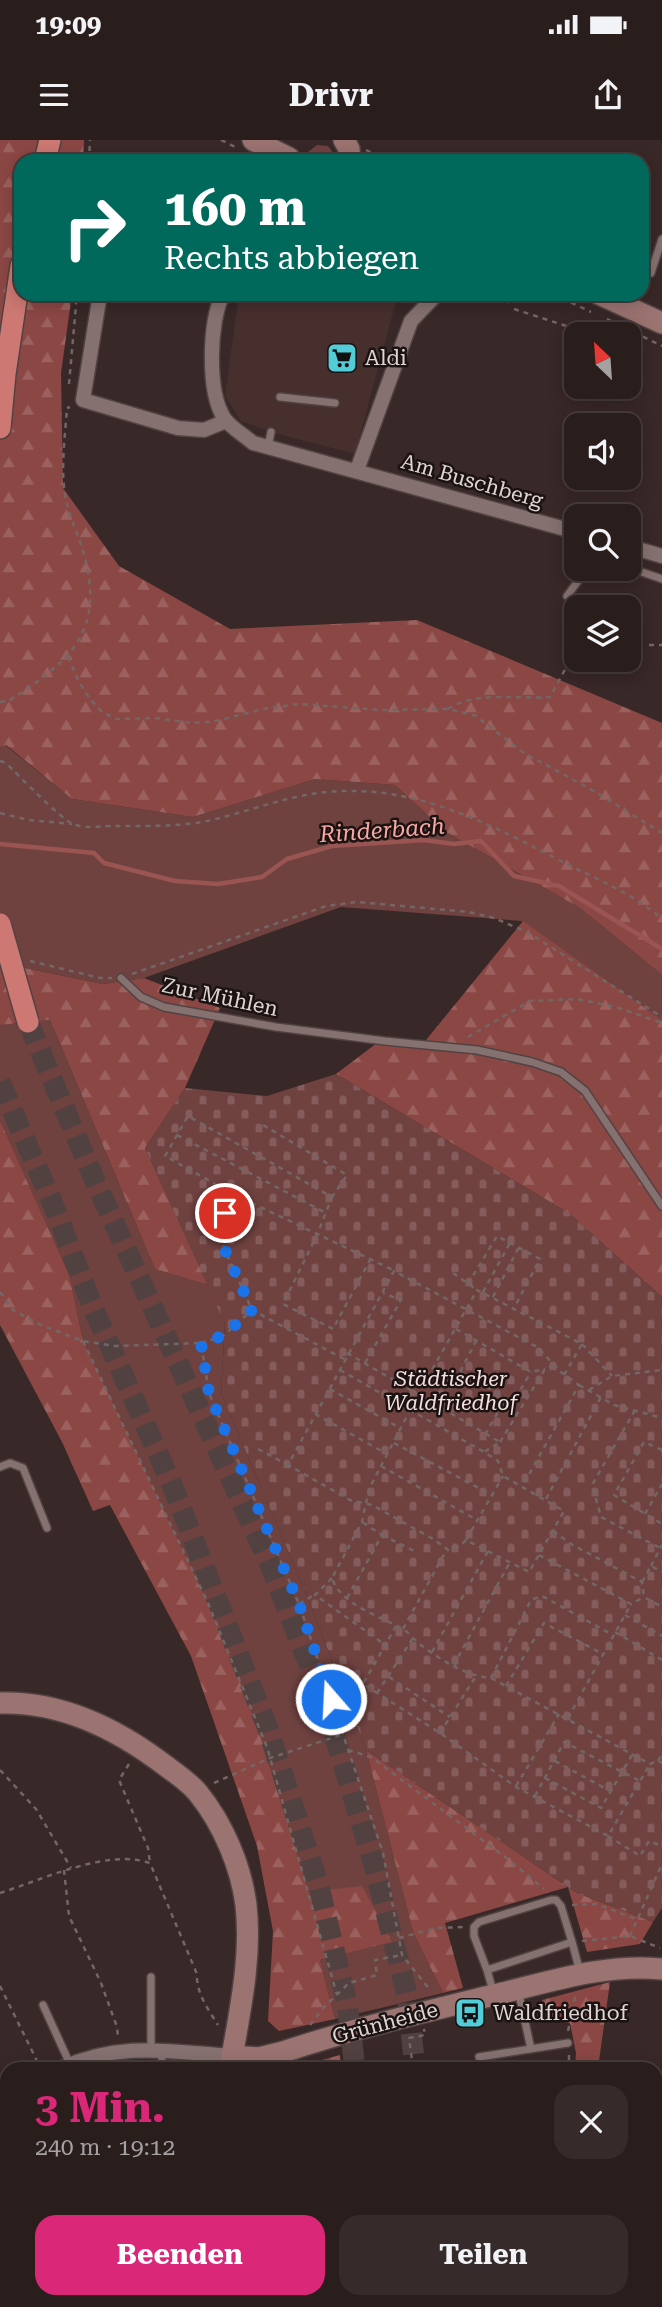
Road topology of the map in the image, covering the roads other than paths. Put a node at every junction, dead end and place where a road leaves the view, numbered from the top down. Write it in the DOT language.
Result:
graph roads {
  1 [pos="253,140"];
  2 [pos="292,153"];
  3 [pos="662,239"];
  4 [pos="651,273"];
  5 [pos="16,301"];
  6 [pos="98,301"];
  7 [pos="220,301"];
  8 [pos="430,301"];
  9 [pos="614,301"];
  10 [pos="662,323"];
  11 [pos="280,397"];
  12 [pos="335,403"];
  13 [pos="226,421"];
  14 [pos="0,428"];
  15 [pos="357,471"];
  16 [pos="564,528"];
  17 [pos="641,550"];
  18 [pos="662,556"];
  19 [pos="662,579"];
  20 [pos="568,595"];
  21 [pos="0,924"];
  22 [pos="121,978"];
  23 [pos="28,1022"];
  24 [pos="662,1206"];
  25 [pos="0,1467"];
  26 [pos="47,1528"];
  27 [pos="0,1703"];
  28 [pos="572,1942"];
  29 [pos="661,1959"];
  30 [pos="487,1970"];
  31 [pos="151,1977"];
  32 [pos="579,1981"];
  33 [pos="518,1989"];
  34 [pos="495,1995"];
  35 [pos="43,2005"];
  36 [pos="568,2043"];
  37 [pos="531,2049"];
  38 [pos="156,2051"];
  39 [pos="479,2057"];
  40 [pos="64,2062"];
  41 [pos="78,2062"];
  42 [pos="161,2062"];
  43 [pos="231,2062"];
  1 -- 2 [label="street"];
  3 -- 4 [label="lane"];
  5 -- 14 [label="highway"];
  6 -- 13 [label="street"];
  7 -- 13 [label="street"];
  8 -- 15 [label="street"];
  9 -- 10 [label="street"];
  11 -- 12 [label="lane"];
  13 -- 15 [label="street, Am Buschberg"];
  15 -- 16 [label="street, Am Buschberg"];
  17 -- 18 [label="street"];
  19 -- 20 [label="lane"];
  21 -- 23 [label="highway, bridge"];
  22 -- 24 [label="lane, Zur Mühlen"];
  25 -- 26 [label="lane"];
  27 -- 43 [label="street"];
  28 -- 30 [label="lane"];
  28 -- 30 [label="lane"];
  28 -- 32 [label="lane"];
  29 -- 32 [label="street, Grünheide"];
  30 -- 34 [label="lane"];
  31 -- 38 [label="lane"];
  32 -- 33 [label="street, Grünheide"];
  33 -- 34 [label="street, Grünheide"];
  33 -- 37 [label="lane"];
  34 -- 43 [label="street, Grünheide"];
  35 -- 40 [label="lane"];
  36 -- 37 [label="lane"];
  37 -- 39 [label="lane"];
  38 -- 41 [label="street"];
  38 -- 42 [label="lane"];
  38 -- 43 [label="street"];
}
